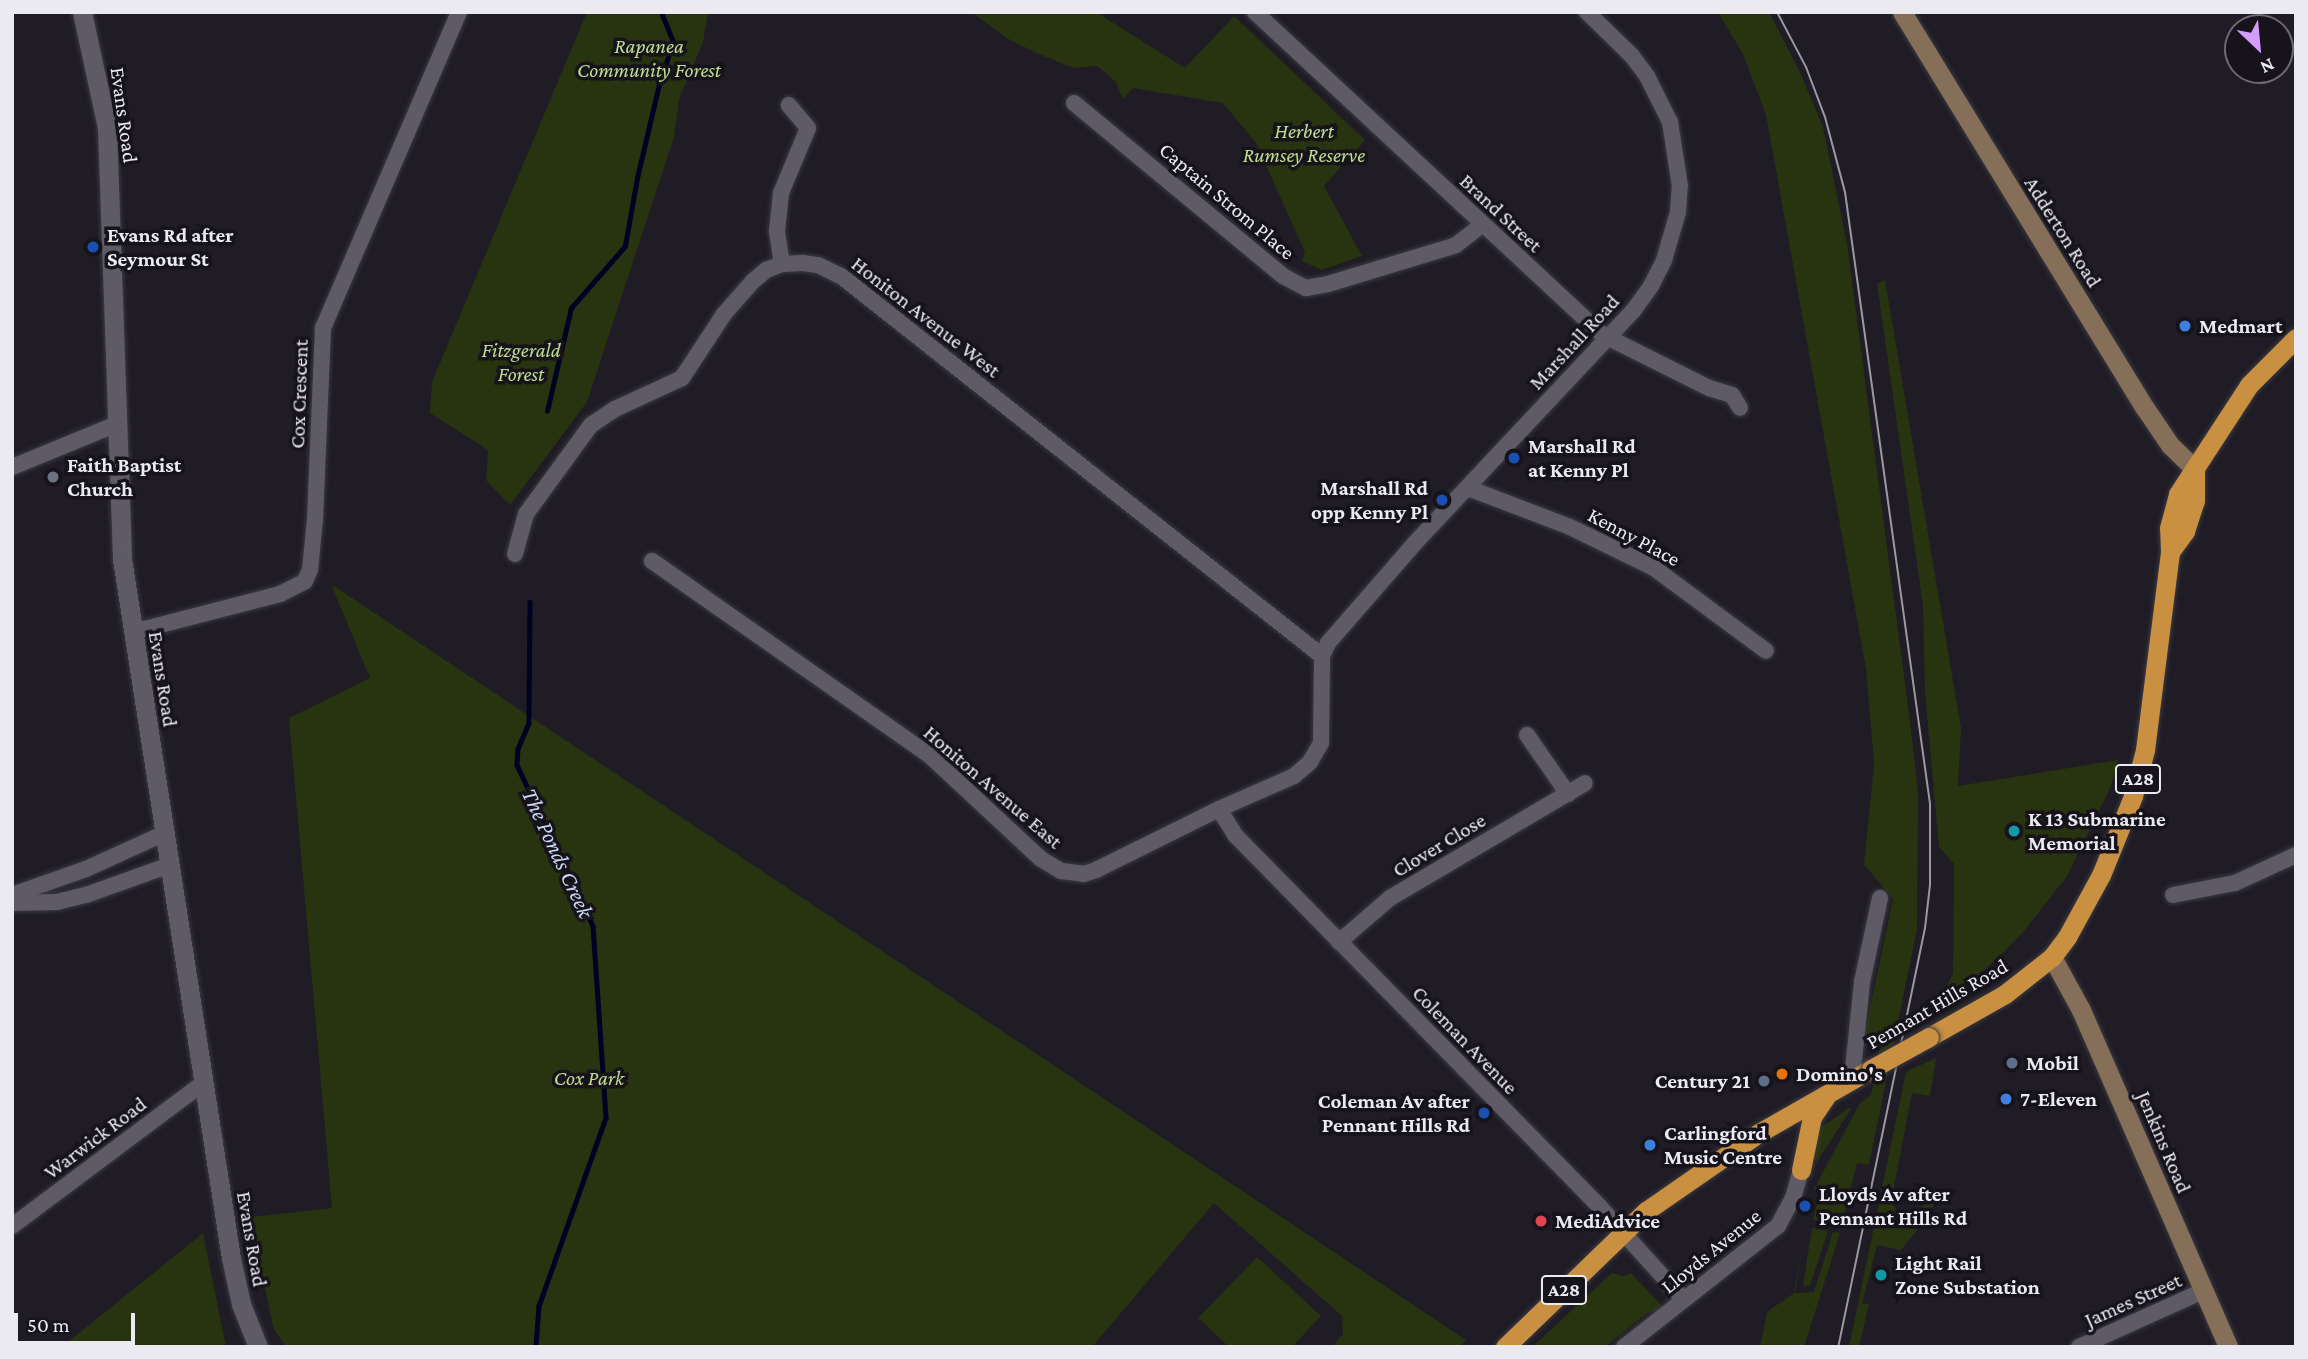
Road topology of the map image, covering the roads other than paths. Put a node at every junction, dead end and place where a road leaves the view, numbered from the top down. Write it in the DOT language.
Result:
graph roads {
  1 [pos="82,12"];
  2 [pos="459,12"];
  3 [pos="1255,12"];
  4 [pos="1587,12"];
  5 [pos="1902,12"];
  6 [pos="1074,103"];
  7 [pos="789,105"];
  8 [pos="1482,225"];
  9 [pos="782,264"];
  10 [pos="2296,338"];
  11 [pos="1607,339"];
  12 [pos="1740,408"];
  13 [pos="117,424"];
  14 [pos="12,467"];
  15 [pos="2195,469"];
  16 [pos="1468,488"];
  17 [pos="515,554"];
  18 [pos="652,561"];
  19 [pos="133,632"];
  20 [pos="1766,651"];
  21 [pos="1322,656"];
  22 [pos="1528,735"];
  23 [pos="1585,783"];
  24 [pos="1568,794"];
  25 [pos="1219,808"];
  26 [pos="165,833"];
  27 [pos="2296,855"];
  28 [pos="170,865"];
  29 [pos="12,895"];
  30 [pos="2173,895"];
  31 [pos="1880,898"];
  32 [pos="12,903"];
  33 [pos="1339,942"];
  34 [pos="2052,957"];
  35 [pos="1852,1079"];
  36 [pos="203,1083"];
  37 [pos="1829,1093"];
  38 [pos="1801,1170"];
  39 [pos="12,1226"];
  40 [pos="1622,1232"];
  41 [pos="2203,1291"];
  42 [pos="1684,1300"];
  43 [pos="258,1347"];
  44 [pos="1505,1347"];
  45 [pos="1624,1347"];
  46 [pos="2079,1347"];
  47 [pos="2228,1347"];
  1 -- 13 [label="street, Evans Road"];
  2 -- 19 [label="street, Cox Crescent"];
  3 -- 8 [label="street, Brand Street"];
  4 -- 11 [label="street, Marshall Road"];
  5 -- 15 [label="main road, Adderton Road"];
  6 -- 8 [label="street, Captain Strom Place"];
  7 -- 9 [label="street"];
  8 -- 11 [label="street, Brand Street"];
  9 -- 17 [label="street"];
  9 -- 21 [label="street, Honiton Avenue West"];
  10 -- 15 [label="highway, Pennant Hills Road / A28"];
  11 -- 12 [label="street, Brand Street"];
  11 -- 16 [label="street, Marshall Road"];
  13 -- 14 [label="street"];
  13 -- 19 [label="street, Evans Road"];
  15 -- 34 [label="highway, Pennant Hills Road / A28"];
  16 -- 20 [label="street, Kenny Place"];
  16 -- 21 [label="street, Marshall Road"];
  18 -- 25 [label="street, Honiton Avenue East"];
  19 -- 26 [label="street, Evans Road"];
  21 -- 25 [label="street, Honiton Avenue East"];
  22 -- 24 [label="street"];
  23 -- 24 [label="street, Clover Close"];
  24 -- 33 [label="street, Clover Close"];
  25 -- 33 [label="street, Coleman Avenue"];
  26 -- 28 [label="street, Evans Road"];
  26 -- 29 [label="street"];
  27 -- 30 [label="street"];
  28 -- 32 [label="street"];
  28 -- 36 [label="street, Evans Road"];
  31 -- 35 [label="street"];
  33 -- 40 [label="street, Coleman Avenue"];
  34 -- 35 [label="highway, Pennant Hills Road / A28, bridge"];
  34 -- 41 [label="main road, Jenkins Road"];
  35 -- 37 [label="highway, Pennant Hills Road / A28"];
  36 -- 39 [label="street, Warwick Road"];
  36 -- 43 [label="street, Evans Road"];
  37 -- 38 [label="highway"];
  37 -- 40 [label="highway, Pennant Hills Road / A28"];
  38 -- 42 [label="street, Lloyds Avenue"];
  40 -- 42 [label="street, Coleman Avenue"];
  40 -- 44 [label="highway, Pennant Hills Road / A28"];
  41 -- 46 [label="street, James Street"];
  41 -- 47 [label="main road, Jenkins Road"];
  42 -- 45 [label="street, Lloyds Avenue"];
}
